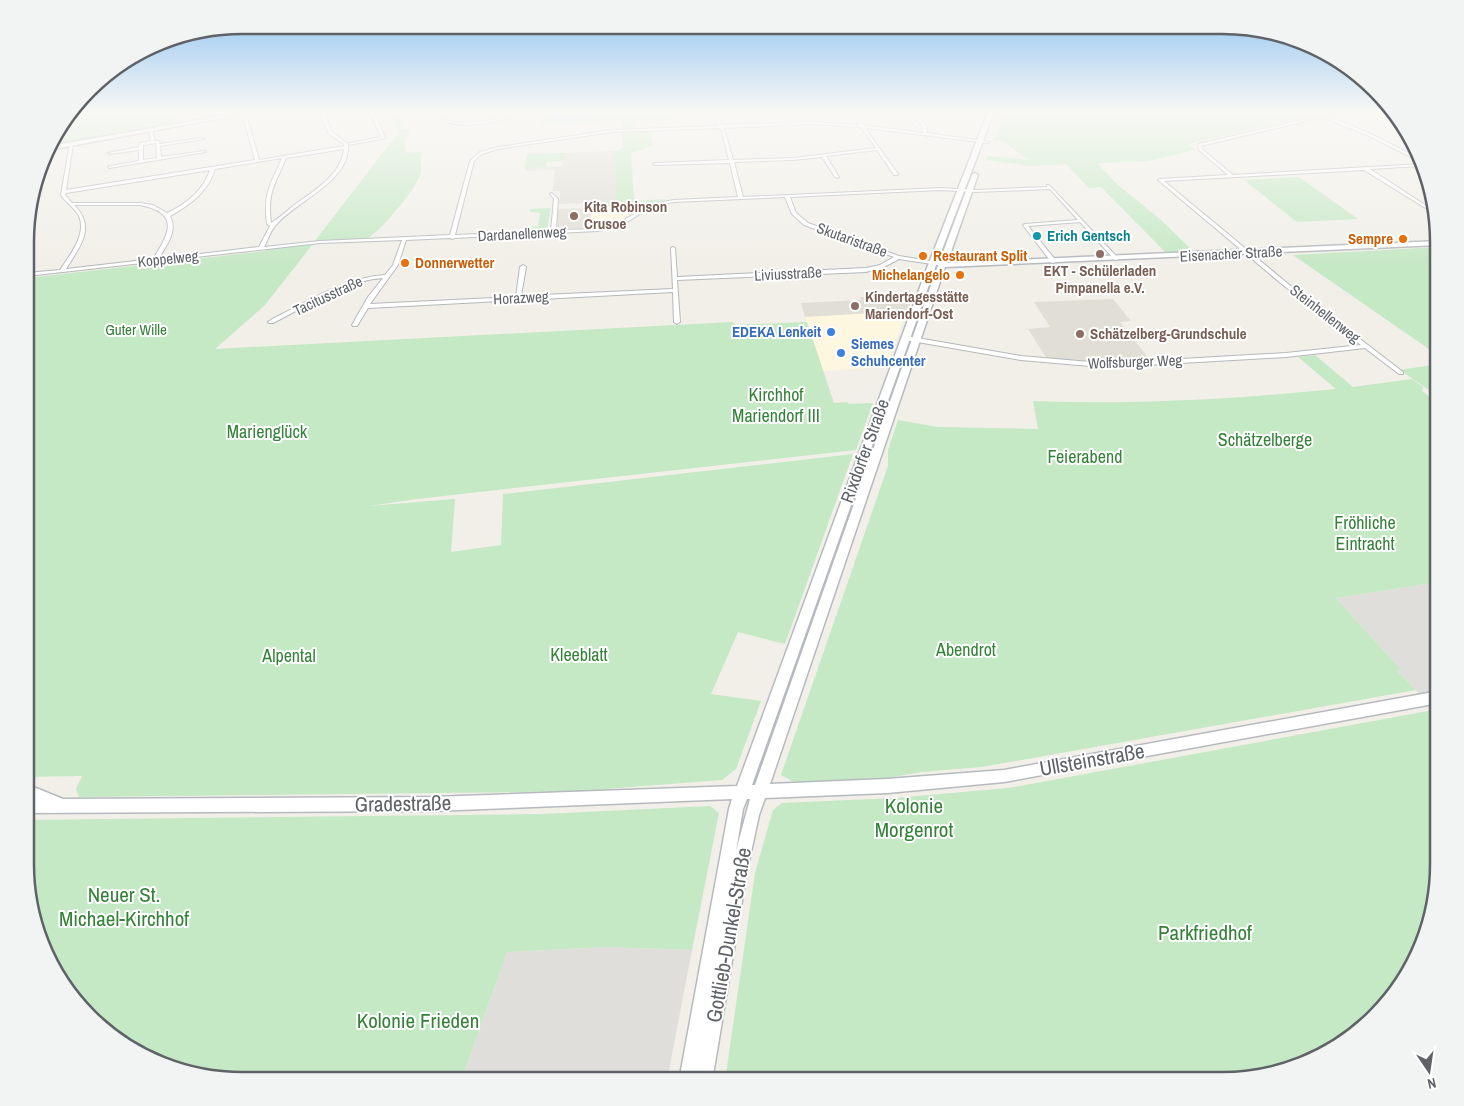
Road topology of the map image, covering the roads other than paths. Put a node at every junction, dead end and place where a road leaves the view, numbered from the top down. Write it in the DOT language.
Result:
graph roads {
  1 [pos="68,164"];
  2 [pos="131,164"];
  3 [pos="241,164"];
  4 [pos="281,164"];
  5 [pos="342,164"];
  6 [pos="471,164"];
  7 [pos="655,164"];
  8 [pos="670,164"];
  9 [pos="732,164"];
  10 [pos="829,164"];
  11 [pos="889,164"];
  12 [pos="974,164"];
  13 [pos="1218,164"];
  14 [pos="1415,165"];
  15 [pos="110,167"];
  16 [pos="213,168"];
  17 [pos="1365,168"];
  18 [pos="978,169"];
  19 [pos="896,174"];
  20 [pos="1232,176"];
  21 [pos="837,177"];
  22 [pos="140,178"];
  23 [pos="91,186"];
  24 [pos="968,189"];
  25 [pos="63,192"];
  26 [pos="552,194"];
  27 [pos="787,196"];
  28 [pos="741,198"];
  29 [pos="1418,202"];
  30 [pos="1426,202"];
  31 [pos="71,204"];
  32 [pos="1427,209"];
  33 [pos="167,214"];
  34 [pos="1081,221"];
  35 [pos="273,225"];
  36 [pos="553,232"];
  37 [pos="452,238"];
  38 [pos="404,240"];
  39 [pos="308,243"];
  40 [pos="1430,243"];
  41 [pos="261,248"];
  42 [pos="673,248"];
  43 [pos="937,253"];
  44 [pos="1250,253"];
  45 [pos="946,255"];
  46 [pos="898,257"];
  47 [pos="1116,260"];
  48 [pos="154,261"];
  49 [pos="1054,262"];
  50 [pos="933,263"];
  51 [pos="943,265"];
  52 [pos="523,267"];
  53 [pos="62,271"];
  54 [pos="34,274"];
  55 [pos="387,276"];
  56 [pos="675,279"];
  57 [pos="676,290"];
  58 [pos="518,298"];
  59 [pos="366,306"];
  60 [pos="271,322"];
  61 [pos="678,322"];
  62 [pos="355,325"];
  63 [pos="906,338"];
  64 [pos="916,340"];
  65 [pos="1366,346"];
  66 [pos="1401,373"];
  67 [pos="876,420"];
  68 [pos="888,422"];
  69 [pos="1430,699"];
  70 [pos="751,792"];
  71 [pos="34,795"];
  72 [pos="34,806"];
  73 [pos="64,806"];
  74 [pos="690,1072"];
  75 [pos="705,1072"];
  1 -- 25 [label="street"];
  2 -- 15 [label="street"];
  3 -- 16 [label="street"];
  4 -- 35 [label="street"];
  5 -- 35 [label="street"];
  6 -- 37 [label="street"];
  7 -- 8 [label="street"];
  9 -- 28 [label="street"];
  10 -- 21 [label="street"];
  11 -- 19 [label="street"];
  12 -- 24 [label="street, Rixdorfer Straße"];
  13 -- 20 [label="street"];
  14 -- 17 [label="street"];
  16 -- 25 [label="street"];
  16 -- 33 [label="street"];
  17 -- 20 [label="street"];
  17 -- 29 [label="street"];
  18 -- 24 [label="street, Rixdorfer Straße"];
  20 -- 44 [label="street, Steinhellenweg"];
  22 -- 23 [label="street"];
  24 -- 27 [label="street, Dardanellenweg"];
  24 -- 34 [label="street, Dardanellenweg"];
  24 -- 43 [label="street, Rixdorfer Straße"];
  24 -- 45 [label="street, Rixdorfer Straße"];
  25 -- 31 [label="street"];
  26 -- 36 [label="street"];
  27 -- 28 [label="street, Dardanellenweg"];
  27 -- 46 [label="street, Skutaristraße"];
  28 -- 36 [label="street, Dardanellenweg"];
  29 -- 30 [label="street"];
  29 -- 32 [label="street"];
  31 -- 33 [label="street"];
  31 -- 53 [label="street"];
  33 -- 48 [label="street"];
  34 -- 47 [label="street"];
  34 -- 49 [label="street"];
  35 -- 41 [label="street"];
  36 -- 37 [label="street, Dardanellenweg"];
  37 -- 38 [label="street, Dardanellenweg"];
  38 -- 39 [label="street, Dardanellenweg"];
  38 -- 55 [label="street"];
  39 -- 41 [label="street, Koppelweg"];
  40 -- 44 [label="street, Eisenacher Straße"];
  41 -- 48 [label="street, Koppelweg"];
  42 -- 56 [label="street"];
  43 -- 45 [label="street"];
  43 -- 50 [label="street, Rixdorfer Straße"];
  44 -- 47 [label="street, Eisenacher Straße"];
  44 -- 65 [label="street, Steinhellenweg"];
  45 -- 51 [label="street, Rixdorfer Straße"];
  46 -- 50 [label="street, Skutaristraße"];
  46 -- 56 [label="street, Liviusstraße"];
  47 -- 49 [label="street, Eisenacher Straße"];
  48 -- 53 [label="street, Koppelweg"];
  49 -- 51 [label="street, Eisenacher Straße"];
  50 -- 51 [label="street, Eisenacher Straße"];
  50 -- 63 [label="street, Rixdorfer Straße"];
  51 -- 64 [label="street, Rixdorfer Straße"];
  52 -- 58 [label="street"];
  53 -- 54 [label="street, Koppelweg"];
  55 -- 59 [label="street"];
  55 -- 60 [label="street, Tacitusstraße"];
  56 -- 57 [label="street"];
  57 -- 58 [label="street, Horazweg"];
  57 -- 61 [label="street"];
  58 -- 59 [label="street, Horazweg"];
  59 -- 62 [label="street"];
  63 -- 64 [label="street, Wolfsburger Weg"];
  63 -- 67 [label="street, Rixdorfer Straße"];
  64 -- 65 [label="street, Wolfsburger Weg"];
  64 -- 68 [label="street, Rixdorfer Straße"];
  65 -- 66 [label="street, Steinhellenweg"];
  67 -- 68 [label="street"];
  67 -- 70 [label="street, Rixdorfer Straße"];
  68 -- 70 [label="street, Rixdorfer Straße"];
  69 -- 70 [label="street, Ullsteinstraße"];
  70 -- 73 [label="street, Gradestraße"];
  70 -- 74 [label="street, Gottlieb-Dunkel-Straße"];
  70 -- 75 [label="street, Gottlieb-Dunkel-Straße"];
  71 -- 73 [label="street, Gradestraße"];
  72 -- 73 [label="street, Gradestraße"];
}
